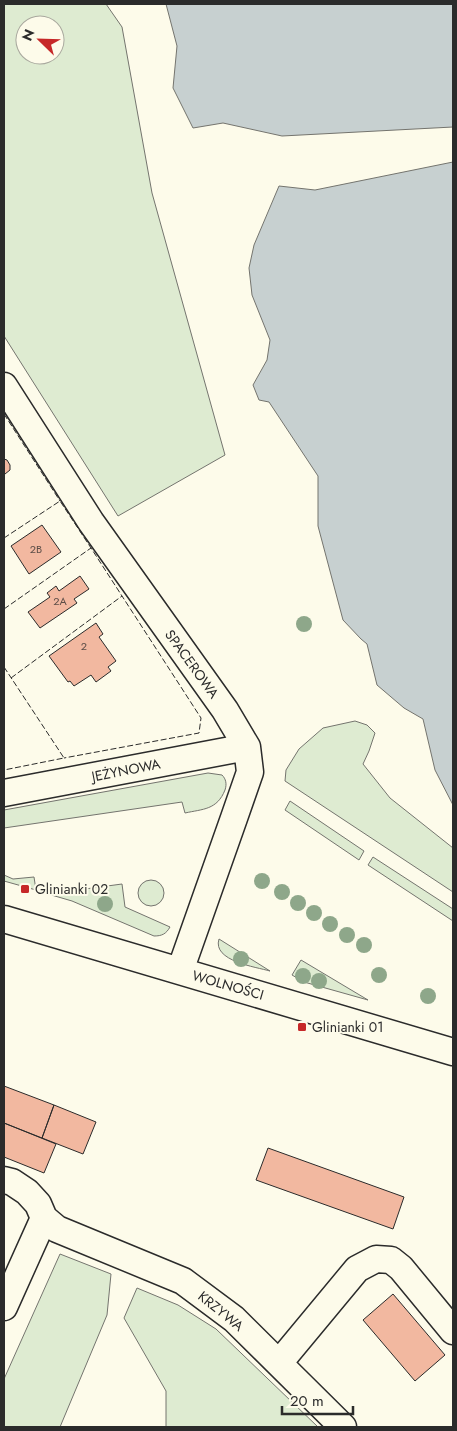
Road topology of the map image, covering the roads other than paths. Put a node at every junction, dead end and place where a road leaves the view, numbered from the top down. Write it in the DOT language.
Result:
graph roads {
  1 [pos="4,386"];
  2 [pos="247,748"];
  3 [pos="4,793"];
  4 [pos="4,919"];
  5 [pos="180,971"];
  6 [pos="453,1052"];
  7 [pos="4,1180"];
  8 [pos="44,1218"];
  9 [pos="4,1307"];
  10 [pos="453,1331"];
  11 [pos="279,1363"];
  12 [pos="343,1427"];
  1 -- 2 [label="street, SPACEROWA"];
  2 -- 3 [label="street, JEŻYNOWA"];
  2 -- 5 [label="street, SPACEROWA"];
  4 -- 5 [label="street, WOLNOŚCI"];
  5 -- 6 [label="street, WOLNOŚCI"];
  7 -- 8 [label="street"];
  8 -- 9 [label="street"];
  8 -- 11 [label="street, KRZYWA"];
  10 -- 11 [label="street"];
  11 -- 12 [label="street, KRZYWA"];
}
